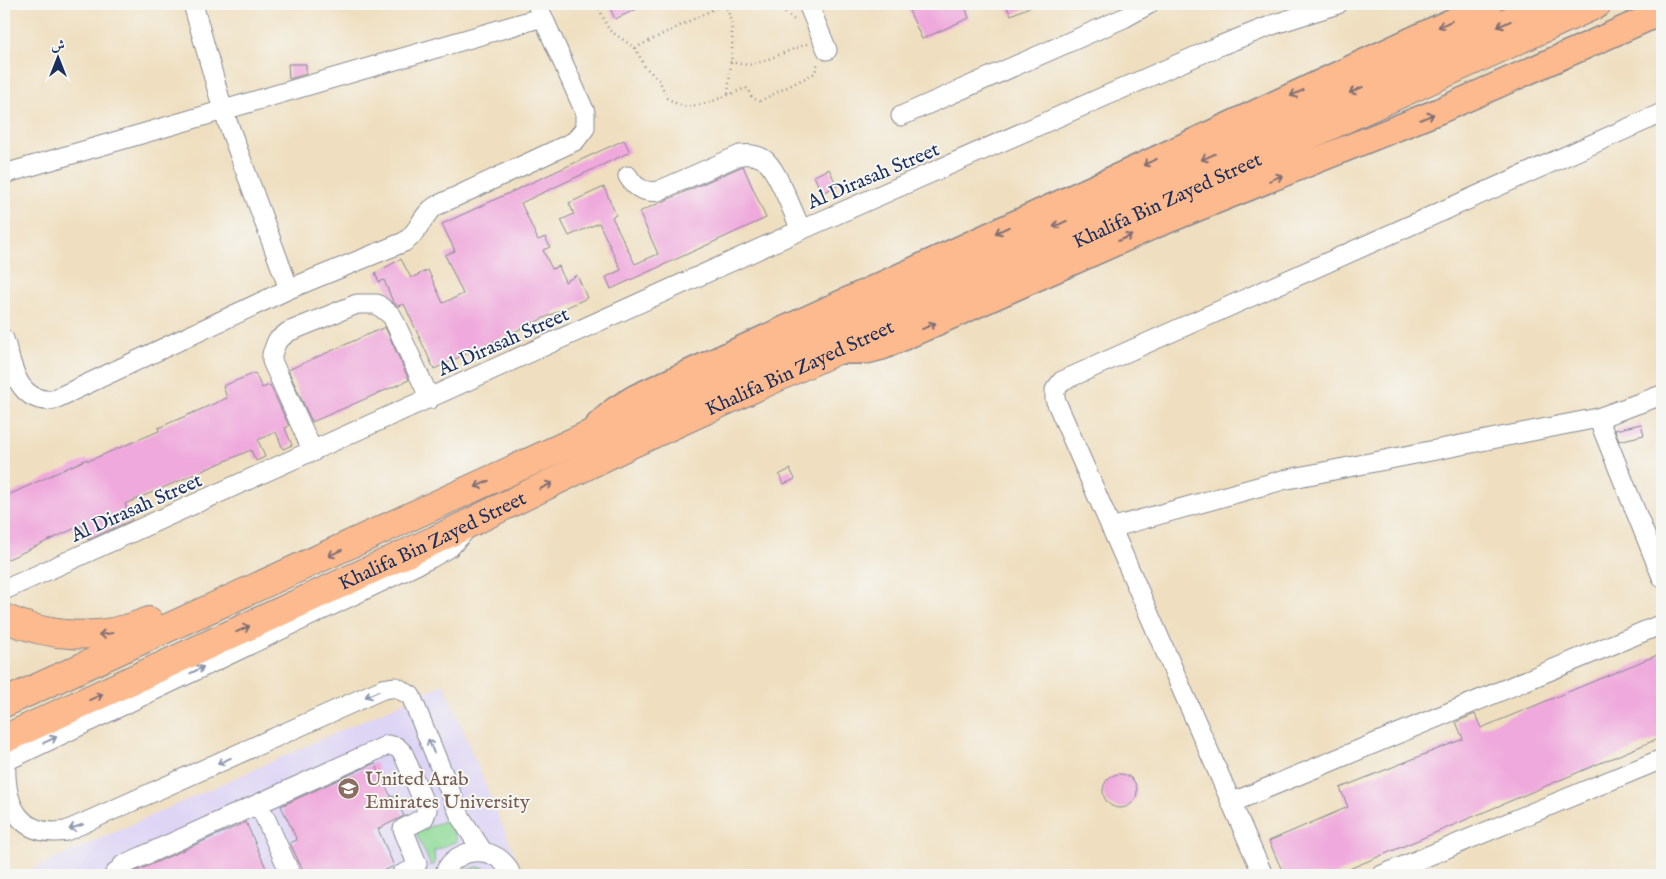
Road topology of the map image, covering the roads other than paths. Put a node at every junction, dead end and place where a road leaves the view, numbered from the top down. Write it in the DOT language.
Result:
graph roads {
  1 [pos="193,4"];
  2 [pos="808,4"];
  3 [pos="1149,4"];
  4 [pos="1338,4"];
  5 [pos="1489,4"];
  6 [pos="1548,4"];
  7 [pos="1597,4"];
  8 [pos="1662,7"];
  9 [pos="540,10"];
  10 [pos="1296,11"];
  11 [pos="1662,12"];
  12 [pos="1638,22"];
  13 [pos="816,45"];
  14 [pos="223,110"];
  15 [pos="1662,113"];
  16 [pos="901,116"];
  17 [pos="4,174"];
  18 [pos="628,176"];
  19 [pos="801,230"];
  20 [pos="289,289"];
  21 [pos="4,339"];
  22 [pos="833,351"];
  23 [pos="1662,395"];
  24 [pos="430,399"];
  25 [pos="1598,418"];
  26 [pos="590,434"];
  27 [pos="313,452"];
  28 [pos="1110,528"];
  29 [pos="1662,577"];
  30 [pos="4,590"];
  31 [pos="250,592"];
  32 [pos="4,618"];
  33 [pos="1662,624"];
  34 [pos="4,688"];
  35 [pos="30,691"];
  36 [pos="4,704"];
  37 [pos="5,754"];
  38 [pos="1662,759"];
  39 [pos="1231,803"];
  40 [pos="259,804"];
  41 [pos="483,852"];
  42 [pos="114,875"];
  43 [pos="291,875"];
  44 [pos="401,875"];
  45 [pos="444,875"];
  46 [pos="511,875"];
  47 [pos="1263,875"];
  48 [pos="1382,875"];
  1 -- 14 [label="street"];
  2 -- 13 [label="street"];
  3 -- 16 [label="street"];
  4 -- 10 [label="street, Al Dirasah Street"];
  5 -- 26 [label="main road, one-way"];
  6 -- 26 [label="highway, Khalifa Bin Zayed Street, one-way"];
  7 -- 22 [label="highway, Khalifa Bin Zayed Street"];
  8 -- 12 [label="main road"];
  9 -- 14 [label="street"];
  9 -- 20 [label="street"];
  10 -- 19 [label="street, Al Dirasah Street"];
  11 -- 12 [label="main road"];
  22 -- 12 [label="main road, one-way"];
  14 -- 17 [label="street"];
  14 -- 20 [label="street"];
  15 -- 28 [label="street"];
  18 -- 19 [label="street"];
  19 -- 24 [label="street, Al Dirasah Street"];
  20 -- 21 [label="street"];
  37 -- 22 [label="highway, Khalifa Bin Zayed Street, one-way"];
  23 -- 25 [label="street"];
  24 -- 27 [label="street, Al Dirasah Street"];
  24 -- 27 [label="street, Al Dirasah Street"];
  25 -- 28 [label="street"];
  25 -- 29 [label="street"];
  26 -- 31 [label="highway, Khalifa Bin Zayed Street, one-way"];
  27 -- 30 [label="street, Al Dirasah Street"];
  28 -- 39 [label="street"];
  31 -- 32 [label="highway, one-way"];
  31 -- 35 [label="highway, Khalifa Bin Zayed Street"];
  33 -- 39 [label="street"];
  34 -- 35 [label="highway"];
  35 -- 36 [label="highway, Khalifa Bin Zayed Street"];
  41 -- 37 [label="street, one-way"];
  38 -- 48 [label="street"];
  39 -- 47 [label="street"];
  40 -- 42 [label="street"];
  40 -- 43 [label="street"];
  40 -- 44 [label="street"];
  41 -- 45 [label="street"];
  41 -- 46 [label="street"];
}
